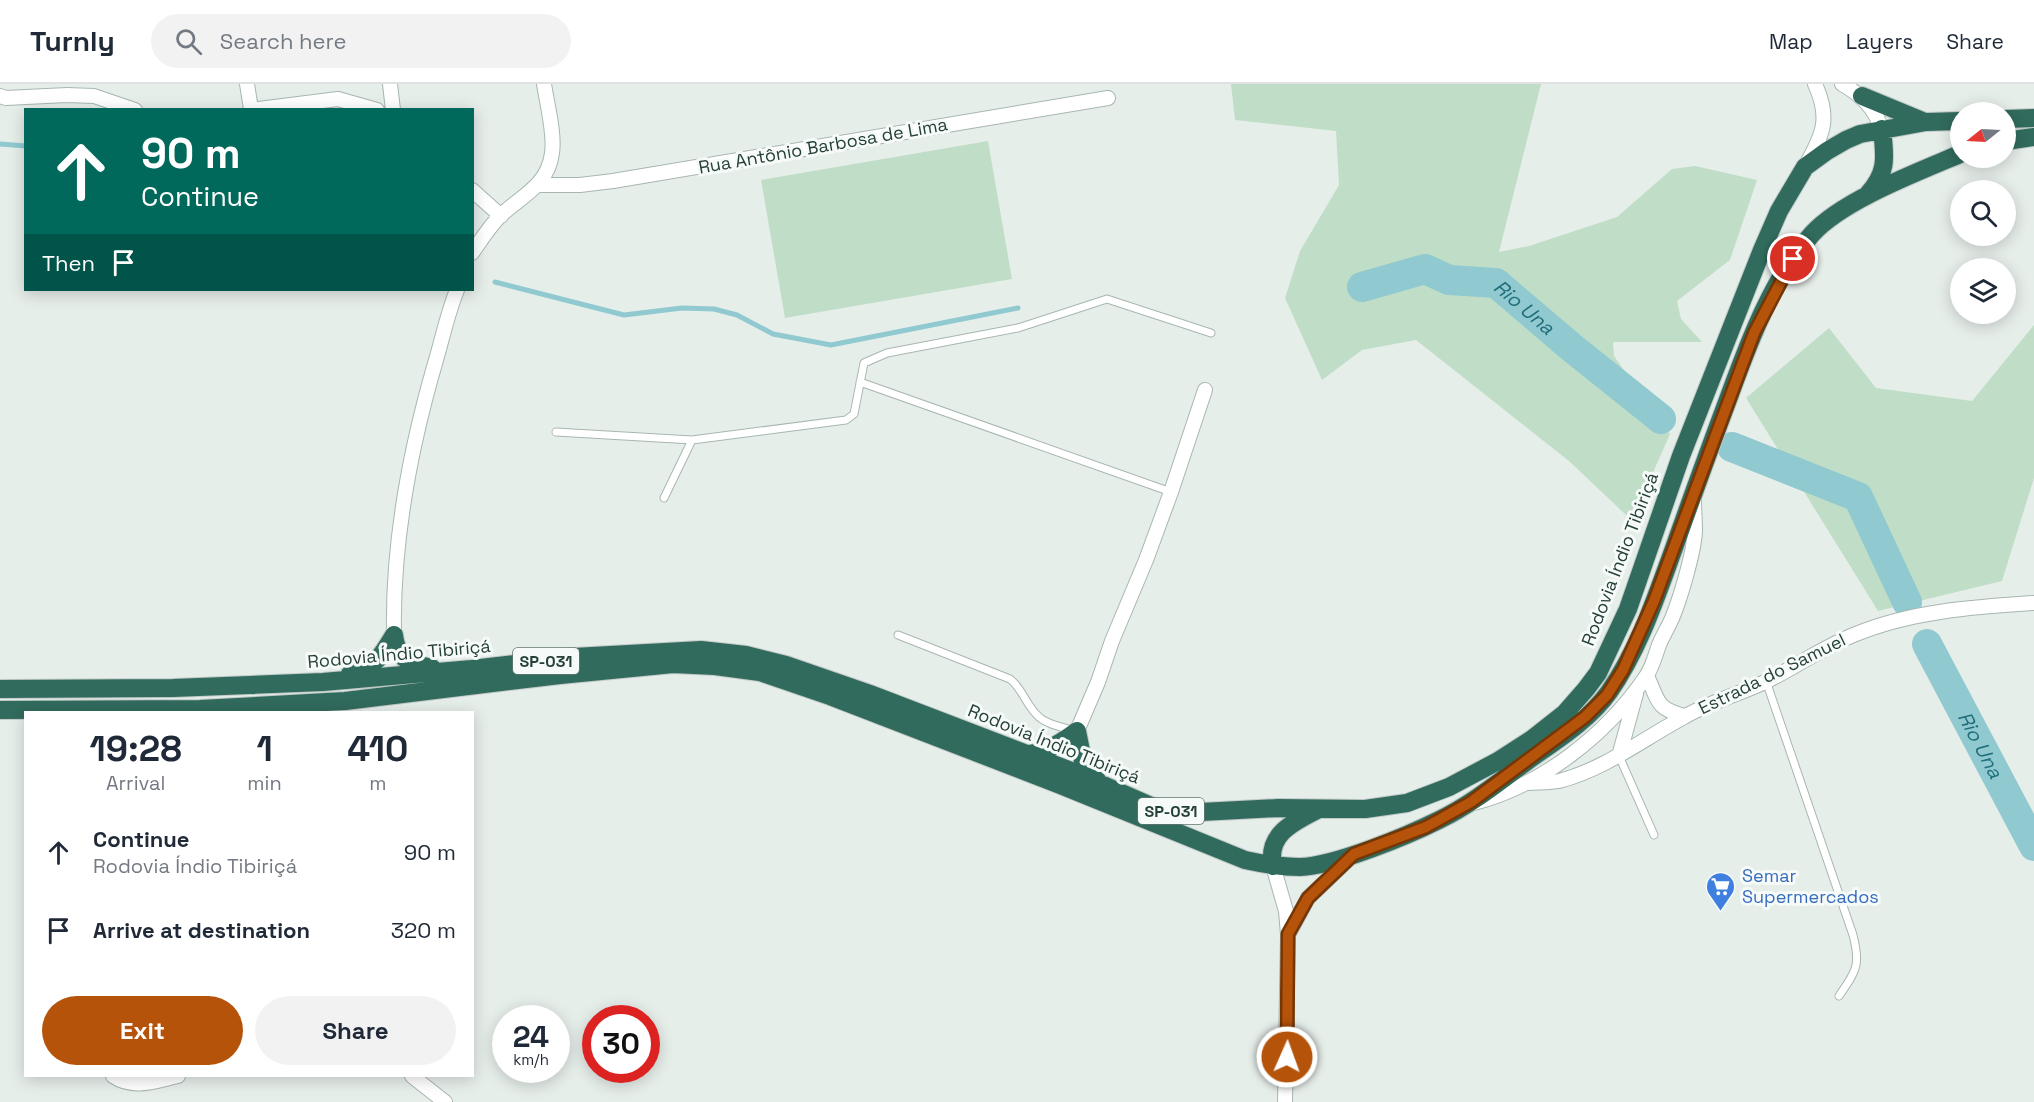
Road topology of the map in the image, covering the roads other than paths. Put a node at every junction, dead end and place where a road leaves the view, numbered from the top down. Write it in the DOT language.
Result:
graph roads {
  1 [pos="247,84"];
  2 [pos="390,84"];
  3 [pos="544,84"];
  4 [pos="1815,84"];
  5 [pos="1842,84"];
  6 [pos="93,90"];
  7 [pos="0,96"];
  8 [pos="1862,96"];
  9 [pos="1108,98"];
  10 [pos="131,108"];
  11 [pos="251,108"];
  12 [pos="260,108"];
  13 [pos="370,108"];
  14 [pos="393,108"];
  15 [pos="2034,118"];
  16 [pos="2016,119"];
  17 [pos="1950,121"];
  18 [pos="1926,122"];
  19 [pos="1882,129"];
  20 [pos="2034,137"];
  21 [pos="2016,140"];
  22 [pos="1950,159"];
  23 [pos="1805,168"];
  24 [pos="538,186"];
  25 [pos="474,192"];
  26 [pos="1865,197"];
  27 [pos="501,216"];
  28 [pos="474,250"];
  29 [pos="457,291"];
  30 [pos="1211,333"];
  31 [pos="860,382"];
  32 [pos="1205,390"];
  33 [pos="556,432"];
  34 [pos="692,440"];
  35 [pos="1172,492"];
  36 [pos="1693,494"];
  37 [pos="664,498"];
  38 [pos="2034,603"];
  39 [pos="393,634"];
  40 [pos="898,635"];
  41 [pos="472,669"];
  42 [pos="1647,676"];
  43 [pos="1766,681"];
  44 [pos="323,682"];
  45 [pos="0,689"];
  46 [pos="1637,689"];
  47 [pos="0,711"];
  48 [pos="71,711"];
  49 [pos="1684,716"];
  50 [pos="1077,731"];
  51 [pos="1030,754"];
  52 [pos="1618,756"];
  53 [pos="1527,783"];
  54 [pos="1100,785"];
  55 [pos="1464,806"];
  56 [pos="1321,808"];
  57 [pos="1654,835"];
  58 [pos="1354,854"];
  59 [pos="1273,866"];
  60 [pos="1288,934"];
  61 [pos="1839,996"];
  62 [pos="114,1077"];
  63 [pos="174,1077"];
  64 [pos="413,1077"];
  65 [pos="445,1102"];
  66 [pos="1285,1102"];
  1 -- 11 [label="street"];
  2 -- 14 [label="street"];
  3 -- 24 [label="street"];
  4 -- 23 [label="street"];
  5 -- 8 [label="street"];
  6 -- 7 [label="street"];
  6 -- 10 [label="street"];
  8 -- 18 [label="highway"];
  8 -- 19 [label="street"];
  9 -- 24 [label="street, Rua Antônio Barbosa de Lima"];
  12 -- 13 [label="street"];
  15 -- 16 [label="highway"];
  17 -- 18 [label="highway, Rodovia Índio Tibiriçá / SP-031"];
  18 -- 19 [label="highway, Rodovia Índio Tibiriçá / SP-031"];
  19 -- 23 [label="highway, Rodovia Índio Tibiriçá / SP-031"];
  19 -- 26 [label="highway"];
  20 -- 21 [label="highway"];
  22 -- 26 [label="highway, Rodovia Índio Tibiriçá / SP-031"];
  23 -- 56 [label="highway, Rodovia Índio Tibiriçá / SP-031"];
  24 -- 27 [label="street"];
  25 -- 27 [label="street"];
  26 -- 36 [label="highway, Rodovia Índio Tibiriçá / SP-031"];
  27 -- 28 [label="street"];
  29 -- 39 [label="street"];
  30 -- 31 [label="lane"];
  31 -- 34 [label="lane"];
  31 -- 35 [label="lane"];
  32 -- 35 [label="street"];
  33 -- 34 [label="lane"];
  34 -- 37 [label="lane"];
  35 -- 50 [label="street"];
  36 -- 42 [label="street"];
  36 -- 55 [label="highway, Rodovia Índio Tibiriçá / SP-031"];
  38 -- 43 [label="street, Estrada do Samuel"];
  39 -- 41 [label="highway"];
  39 -- 44 [label="highway"];
  40 -- 50 [label="lane"];
  41 -- 44 [label="highway, Rodovia Índio Tibiriçá / SP-031"];
  41 -- 51 [label="highway, Rodovia Índio Tibiriçá / SP-031"];
  42 -- 46 [label="street"];
  42 -- 49 [label="street, Estrada do Samuel"];
  43 -- 49 [label="street, Estrada do Samuel"];
  43 -- 61 [label="lane"];
  44 -- 45 [label="highway, Rodovia Índio Tibiriçá / SP-031"];
  46 -- 52 [label="street"];
  46 -- 53 [label="street"];
  47 -- 48 [label="highway, Rodovia Índio Tibiriçá / SP-031"];
  48 -- 59 [label="highway, Rodovia Índio Tibiriçá / SP-031"];
  49 -- 52 [label="street"];
  50 -- 51 [label="highway"];
  50 -- 54 [label="highway"];
  51 -- 54 [label="highway, Rodovia Índio Tibiriçá / SP-031"];
  52 -- 53 [label="street"];
  52 -- 57 [label="lane"];
  53 -- 55 [label="street"];
  54 -- 56 [label="highway, Rodovia Índio Tibiriçá / SP-031"];
  55 -- 58 [label="highway, Rodovia Índio Tibiriçá / SP-031"];
  56 -- 59 [label="highway"];
  58 -- 59 [label="highway, Rodovia Índio Tibiriçá / SP-031"];
  58 -- 60 [label="street"];
  59 -- 60 [label="street"];
  60 -- 66 [label="street"];
  62 -- 63 [label="street"];
  64 -- 65 [label="street"];
}
